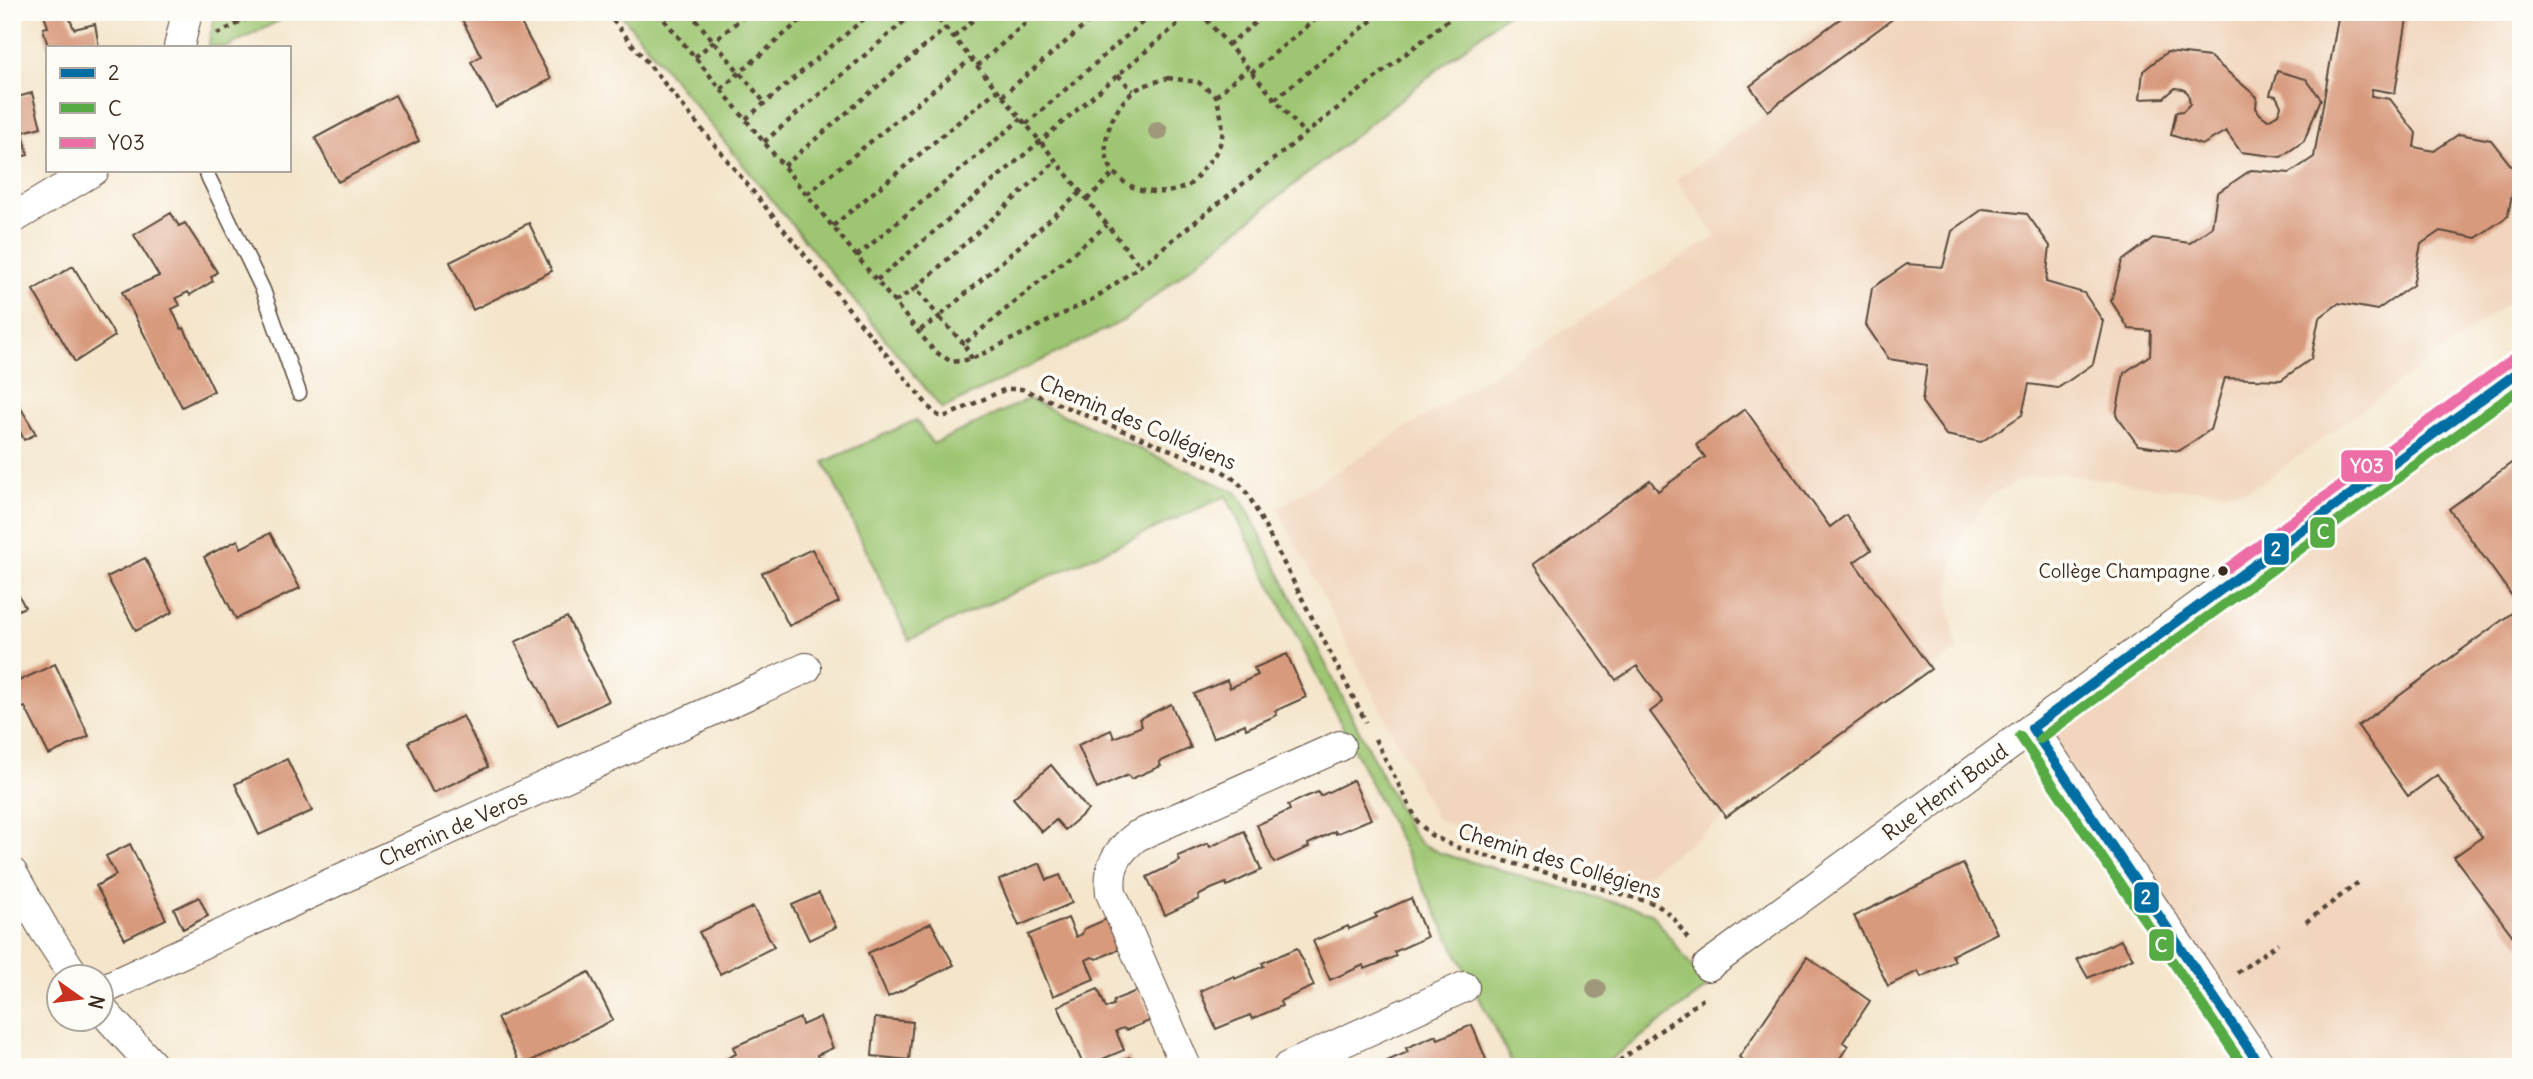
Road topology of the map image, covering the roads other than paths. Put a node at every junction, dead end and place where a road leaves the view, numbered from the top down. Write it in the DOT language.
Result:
graph roads {
  1 [pos="91,172"];
  2 [pos="206,172"];
  3 [pos="12,219"];
  4 [pos="2521,370"];
  5 [pos="299,393"];
  6 [pos="806,668"];
  7 [pos="2032,728"];
  8 [pos="1340,746"];
  9 [pos="12,873"];
  10 [pos="67,964"];
  11 [pos="1708,966"];
  12 [pos="116,983"];
  13 [pos="1464,987"];
  14 [pos="116,1025"];
  15 [pos="154,1067"];
  16 [pos="1186,1067"];
  17 [pos="1288,1067"];
  18 [pos="2261,1067"];
  1 -- 3 [label="street"];
  2 -- 5 [label="lane"];
  4 -- 7 [label="street, Rue Henri Baud"];
  6 -- 12 [label="street, Chemin de Veros"];
  7 -- 11 [label="street, Rue Henri Baud"];
  7 -- 18 [label="street"];
  8 -- 16 [label="street"];
  9 -- 10 [label="street"];
  13 -- 17 [label="street"];
  14 -- 15 [label="street"];
}
